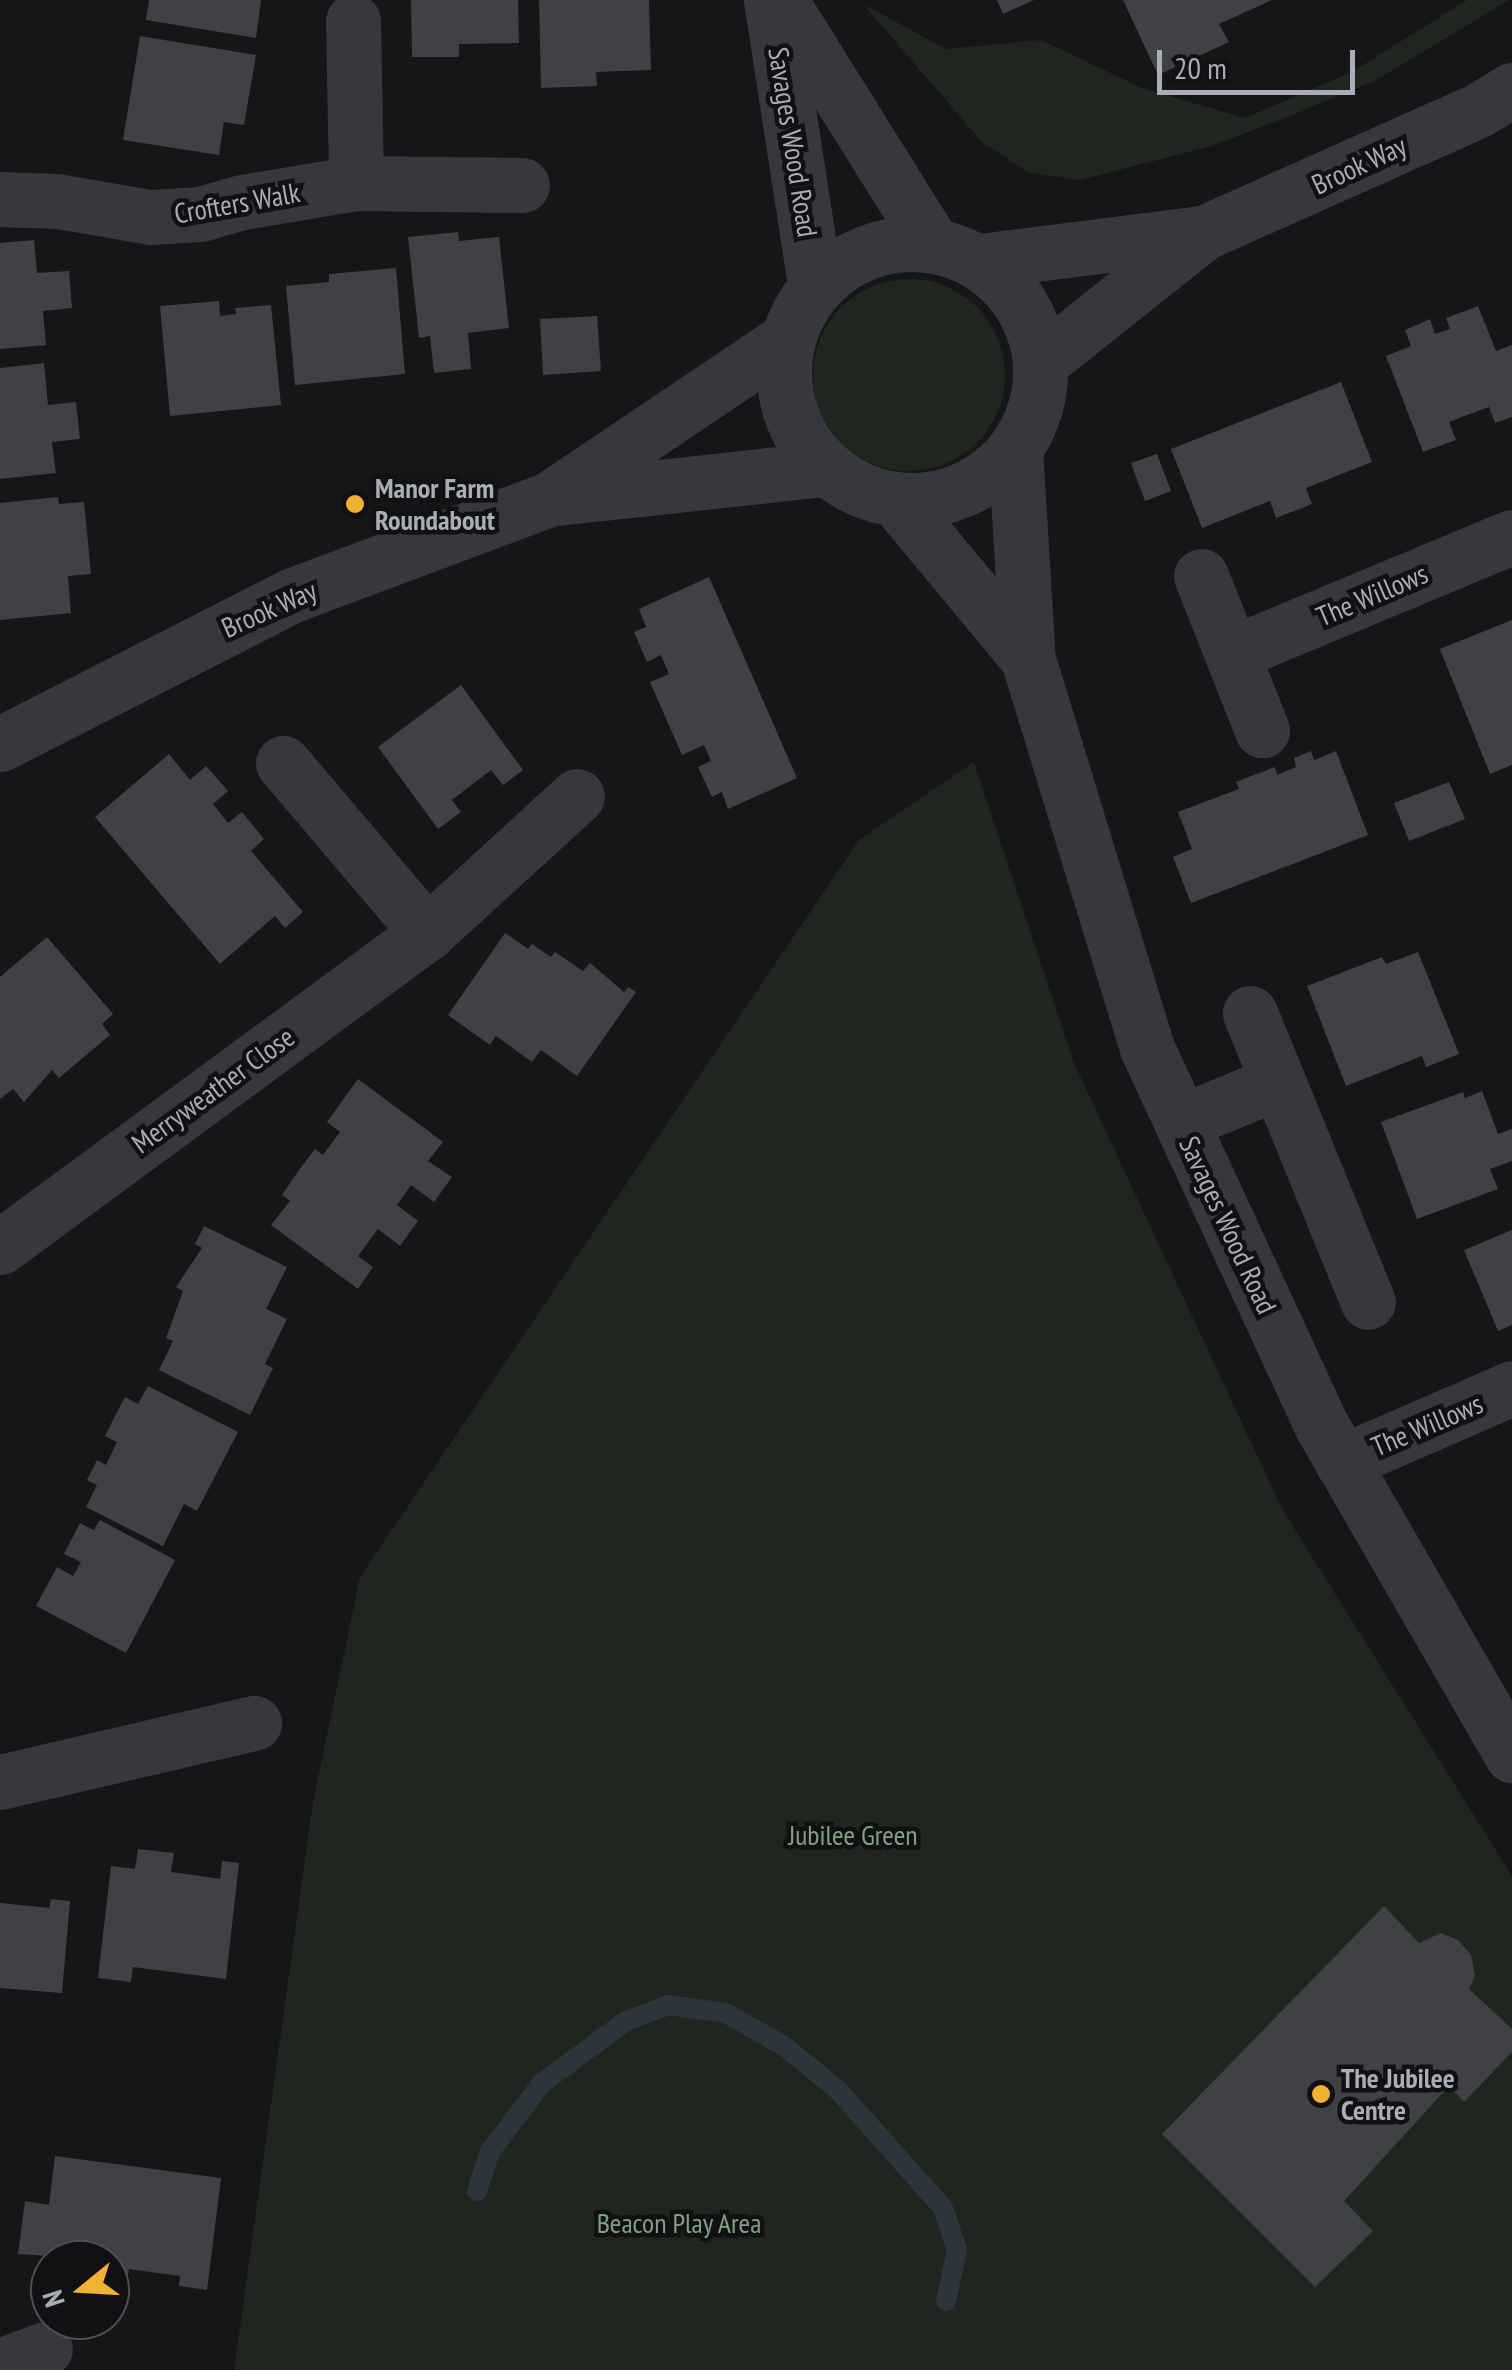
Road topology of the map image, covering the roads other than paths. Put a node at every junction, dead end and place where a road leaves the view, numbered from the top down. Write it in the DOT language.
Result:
graph roads {
  1 [pos="771,0"];
  2 [pos="780,0"];
  3 [pos="353,21"];
  4 [pos="1512,90"];
  5 [pos="356,183"];
  6 [pos="522,185"];
  7 [pos="0,199"];
  8 [pos="1204,233"];
  9 [pos="956,252"];
  10 [pos="816,285"];
  11 [pos="786,340"];
  12 [pos="1040,362"];
  13 [pos="1015,450"];
  14 [pos="826,468"];
  15 [pos="549,499"];
  16 [pos="897,501"];
  17 [pos="1512,536"];
  18 [pos="1201,576"];
  19 [pos="1233,652"];
  20 [pos="1028,659"];
  21 [pos="1262,730"];
  22 [pos="0,744"];
  23 [pos="283,763"];
  24 [pos="577,796"];
  25 [pos="427,933"];
  26 [pos="1250,1013"];
  27 [pos="1278,1082"];
  28 [pos="1180,1122"];
  29 [pos="0,1247"];
  30 [pos="1368,1302"];
  31 [pos="1512,1388"];
  32 [pos="1342,1462"];
  33 [pos="254,1723"];
  34 [pos="1512,1755"];
  35 [pos="0,1782"];
  1 -- 10 [label="street, Savages Wood Road"];
  2 -- 9 [label="street, Savages Wood Road"];
  3 -- 5 [label="street"];
  4 -- 8 [label="street, Brook Way"];
  5 -- 6 [label="street, Crofters Walk"];
  5 -- 7 [label="street, Crofters Walk"];
  8 -- 9 [label="street, Brook Way"];
  8 -- 12 [label="street, Brook Way"];
  9 -- 10 [label="street"];
  9 -- 12 [label="street"];
  10 -- 11 [label="street"];
  11 -- 14 [label="street"];
  11 -- 15 [label="street, Brook Way"];
  12 -- 13 [label="street"];
  13 -- 16 [label="street"];
  13 -- 20 [label="street, Savages Wood Road"];
  14 -- 15 [label="street, Brook Way"];
  14 -- 16 [label="street"];
  15 -- 22 [label="street, Brook Way"];
  16 -- 20 [label="street, Savages Wood Road"];
  17 -- 19 [label="street, The Willows"];
  18 -- 19 [label="street"];
  19 -- 21 [label="street"];
  20 -- 28 [label="street, Savages Wood Road"];
  23 -- 25 [label="street"];
  24 -- 25 [label="street, Merryweather Close"];
  25 -- 29 [label="street, Merryweather Close"];
  26 -- 27 [label="street"];
  27 -- 28 [label="street"];
  27 -- 30 [label="street"];
  28 -- 32 [label="street, Savages Wood Road"];
  31 -- 32 [label="street, The Willows"];
  32 -- 34 [label="street, Savages Wood Road"];
  33 -- 35 [label="street"];
}
